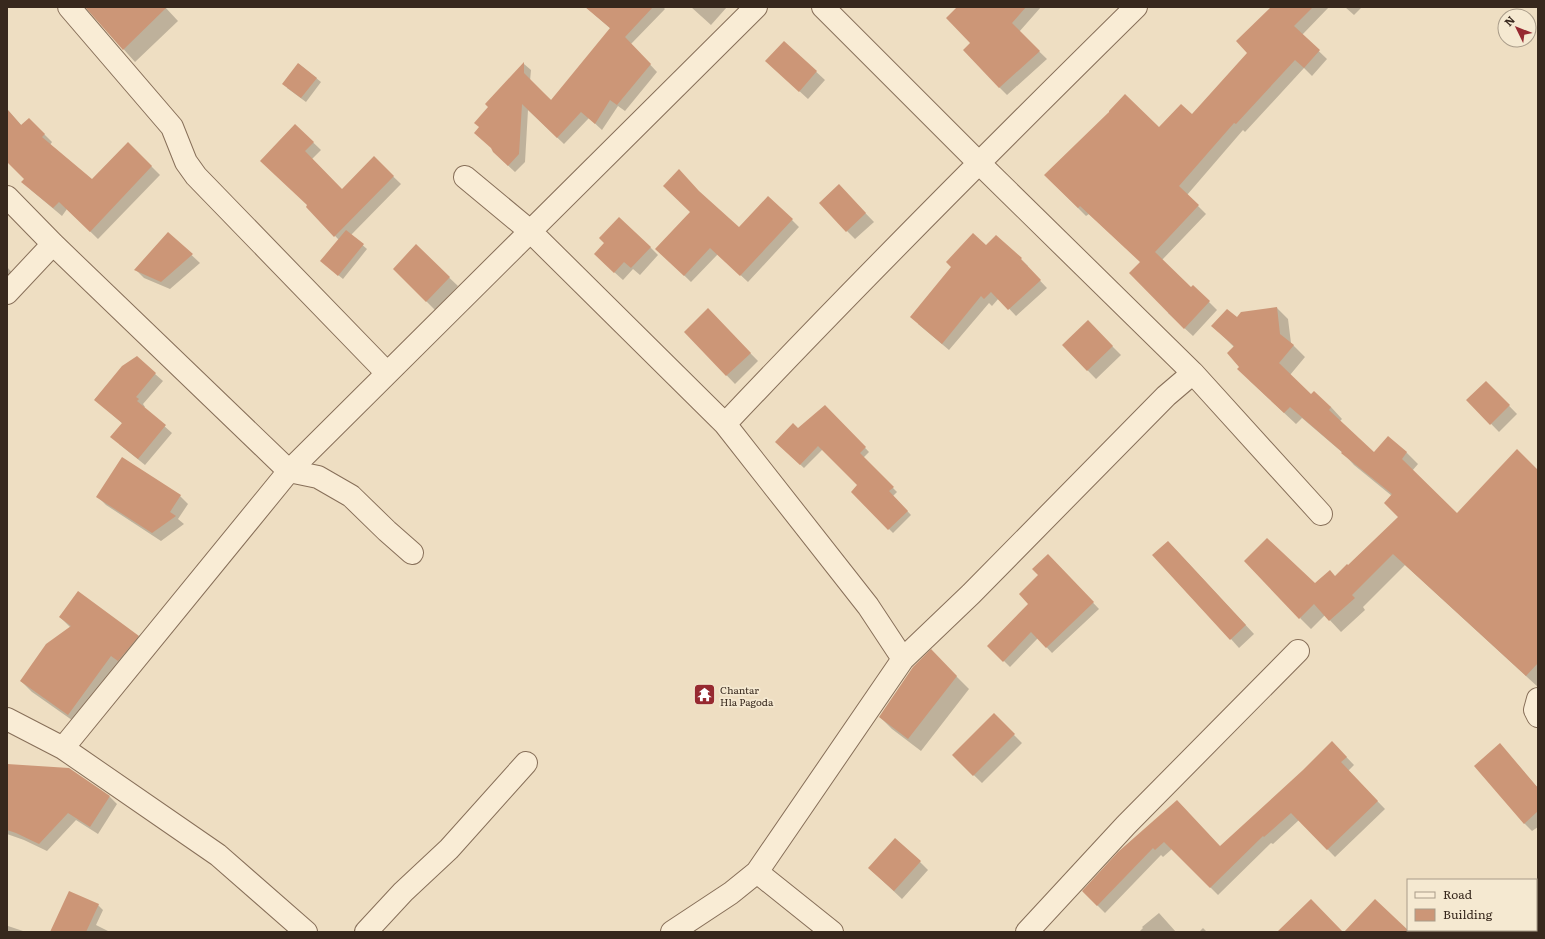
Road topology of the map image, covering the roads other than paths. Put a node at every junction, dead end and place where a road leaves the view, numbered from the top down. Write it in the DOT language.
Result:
graph roads {
  1 [pos="69,7"];
  2 [pos="756,7"];
  3 [pos="823,7"];
  4 [pos="1136,7"];
  5 [pos="978,162"];
  6 [pos="465,177"];
  7 [pos="7,197"];
  8 [pos="530,231"];
  9 [pos="53,244"];
  10 [pos="7,294"];
  11 [pos="1194,372"];
  12 [pos="387,374"];
  13 [pos="725,424"];
  14 [pos="290,472"];
  15 [pos="1322,514"];
  16 [pos="412,553"];
  17 [pos="1298,651"];
  18 [pos="903,659"];
  19 [pos="1538,699"];
  20 [pos="1538,716"];
  21 [pos="7,719"];
  22 [pos="63,748"];
  23 [pos="526,763"];
  24 [pos="757,872"];
  25 [pos="306,932"];
  26 [pos="366,932"];
  27 [pos="672,932"];
  28 [pos="832,932"];
  29 [pos="1027,932"];
  1 -- 12 [label="street"];
  2 -- 8 [label="street"];
  3 -- 5 [label="street"];
  4 -- 5 [label="street"];
  5 -- 11 [label="street"];
  5 -- 13 [label="street"];
  6 -- 8 [label="street"];
  7 -- 9 [label="street"];
  8 -- 12 [label="street"];
  8 -- 13 [label="street"];
  9 -- 10 [label="street"];
  9 -- 14 [label="street"];
  11 -- 15 [label="street"];
  11 -- 18 [label="street"];
  12 -- 14 [label="street"];
  13 -- 18 [label="street"];
  14 -- 16 [label="street"];
  14 -- 22 [label="street"];
  17 -- 29 [label="street"];
  18 -- 24 [label="street"];
  19 -- 20 [label="street"];
  21 -- 22 [label="street"];
  22 -- 25 [label="street"];
  23 -- 26 [label="street"];
  24 -- 27 [label="street"];
  24 -- 28 [label="street"];
}
